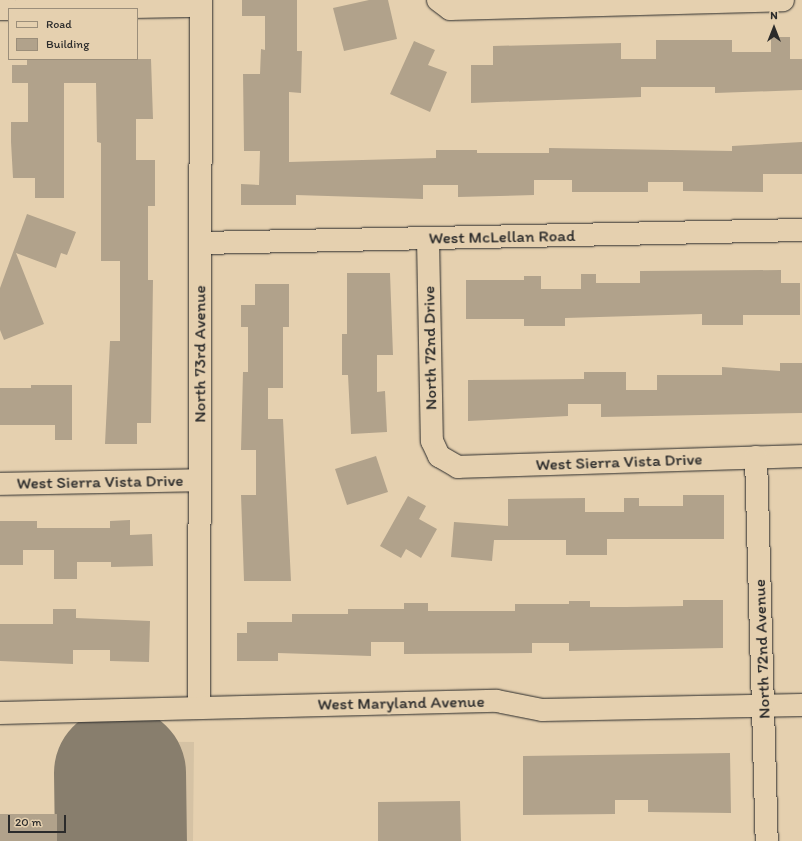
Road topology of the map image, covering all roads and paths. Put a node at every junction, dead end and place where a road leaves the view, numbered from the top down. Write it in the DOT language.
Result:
graph roads {
  1 [pos="783,0"];
  2 [pos="439,1"];
  3 [pos="201,3"];
  4 [pos="52,8"];
  5 [pos="802,230"];
  6 [pos="428,239"];
  7 [pos="201,243"];
  8 [pos="439,456"];
  9 [pos="802,456"];
  10 [pos="756,457"];
  11 [pos="200,480"];
  12 [pos="0,484"];
  13 [pos="802,705"];
  14 [pos="764,706"];
  15 [pos="198,708"];
  16 [pos="0,713"];
  17 [pos="767,841"];
  1 -- 2 [label="street"];
  3 -- 4 [label="street"];
  3 -- 7 [label="street, North 73rd Avenue"];
  5 -- 6 [label="street, West McLellan Road"];
  6 -- 7 [label="street, West McLellan Road"];
  6 -- 8 [label="street, North 72nd Drive"];
  7 -- 11 [label="street, North 73rd Avenue"];
  8 -- 10 [label="street, West Sierra Vista Drive"];
  9 -- 10 [label="street, West Sierra Vista Drive"];
  10 -- 14 [label="street, North 72nd Avenue"];
  11 -- 12 [label="street, West Sierra Vista Drive"];
  11 -- 15 [label="street, North 73rd Avenue"];
  13 -- 14 [label="street, West Maryland Avenue"];
  14 -- 15 [label="street, West Maryland Avenue"];
  14 -- 17 [label="street, North 72nd Avenue"];
  15 -- 16 [label="street, West Maryland Avenue"];
}
